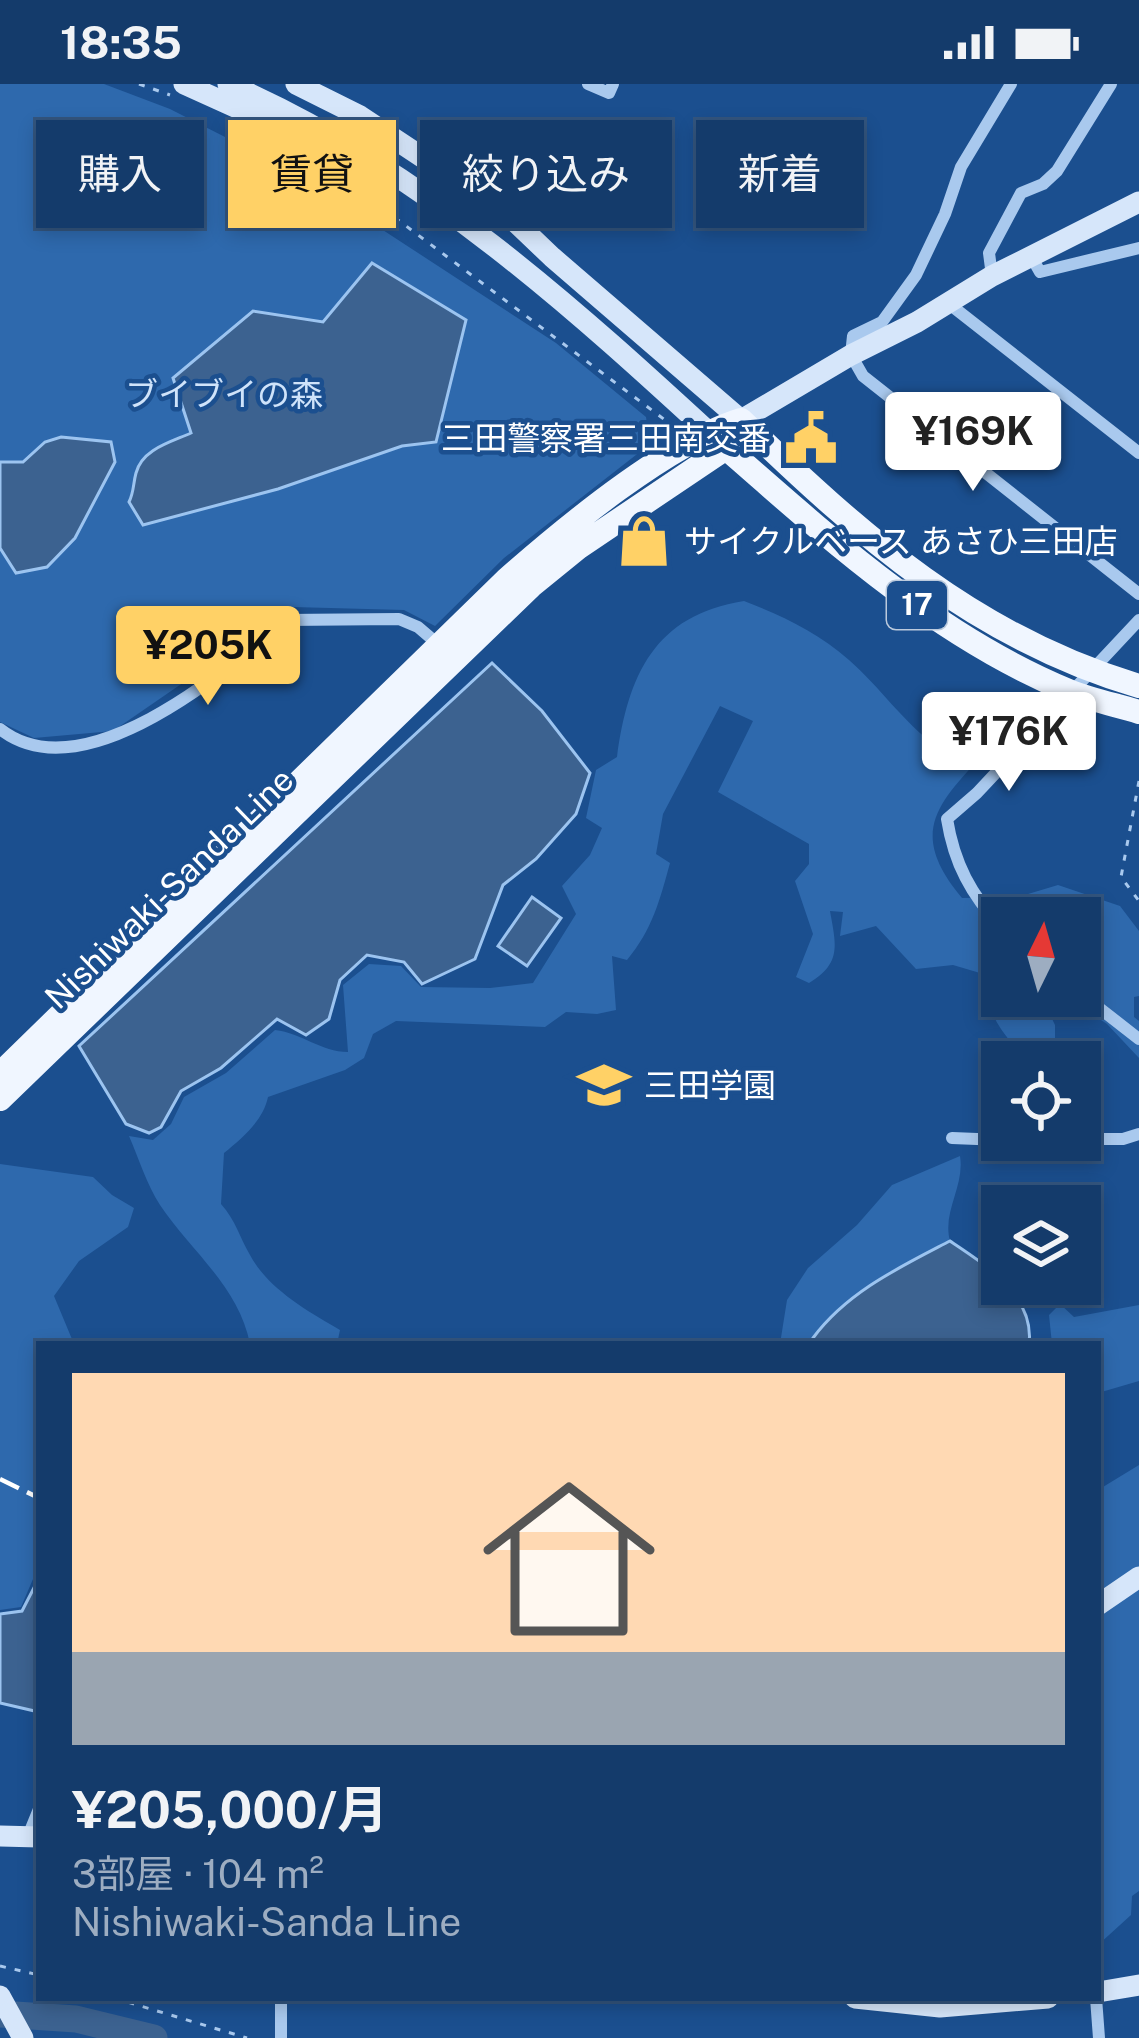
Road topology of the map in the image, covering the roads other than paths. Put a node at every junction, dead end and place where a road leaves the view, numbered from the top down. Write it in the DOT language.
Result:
graph roads {
  1 [pos="228,84"];
  2 [pos="296,84"];
  3 [pos="588,84"];
  4 [pos="613,84"];
  5 [pos="1011,84"];
  6 [pos="1112,84"];
  7 [pos="181,91"];
  8 [pos="420,190"];
  9 [pos="420,199"];
  10 [pos="1139,202"];
  11 [pos="472,228"];
  12 [pos="1139,248"];
  13 [pos="1030,256"];
  14 [pos="992,275"];
  15 [pos="949,303"];
  16 [pos="851,355"];
  17 [pos="741,420"];
  18 [pos="717,439"];
  19 [pos="1139,453"];
  20 [pos="1139,594"];
  21 [pos="1139,620"];
  22 [pos="440,647"];
  23 [pos="1090,672"];
  24 [pos="1139,686"];
  25 [pos="1071,692"];
  26 [pos="1139,712"];
  27 [pos="0,729"];
  28 [pos="981,902"];
  29 [pos="1101,1010"];
  30 [pos="1139,1039"];
  31 [pos="0,1074"];
  32 [pos="0,1099"];
  33 [pos="1139,1134"];
  34 [pos="952,1138"];
  35 [pos="981,1139"];
  36 [pos="1101,1139"];
  37 [pos="1139,1577"];
  38 [pos="1101,1603"];
  39 [pos="0,1836"];
  40 [pos="33,1836"];
  41 [pos="1139,1985"];
  42 [pos="1101,1994"];
  43 [pos="0,1996"];
  44 [pos="281,2001"];
  45 [pos="883,2001"];
  46 [pos="1012,2001"];
  47 [pos="1097,2001"];
  48 [pos="23,2038"];
  49 [pos="281,2038"];
  50 [pos="1099,2038"];
  1 -- 8 [label="main road"];
  2 -- 17 [label="main road"];
  3 -- 4 [label="street"];
  5 -- 16 [label="street"];
  6 -- 14 [label="street"];
  7 -- 9 [label="main road"];
  10 -- 13 [label="main road"];
  11 -- 18 [label="main road"];
  12 -- 13 [label="street"];
  13 -- 14 [label="main road"];
  14 -- 15 [label="main road"];
  15 -- 16 [label="main road"];
  15 -- 19 [label="street"];
  16 -- 17 [label="main road"];
  16 -- 20 [label="street"];
  17 -- 18 [label="main road, Nishiwaki-Sanda Line"];
  17 -- 23 [label="main road, 17"];
  18 -- 22 [label="main road, Nishiwaki-Sanda Line"];
  18 -- 25 [label="main road, 17"];
  18 -- 32 [label="main road, Nishiwaki-Sanda Line"];
  21 -- 23 [label="street"];
  22 -- 27 [label="street"];
  22 -- 31 [label="main road, Nishiwaki-Sanda Line"];
  23 -- 24 [label="main road, 17"];
  23 -- 25 [label="street"];
  25 -- 26 [label="main road, 17"];
  25 -- 28 [label="street"];
  29 -- 30 [label="street"];
  33 -- 36 [label="street"];
  34 -- 35 [label="street"];
  37 -- 38 [label="main road"];
  39 -- 40 [label="main road"];
  41 -- 42 [label="main road"];
  43 -- 48 [label="main road"];
  44 -- 49 [label="street"];
  45 -- 46 [label="main road"];
  47 -- 50 [label="street"];
}
